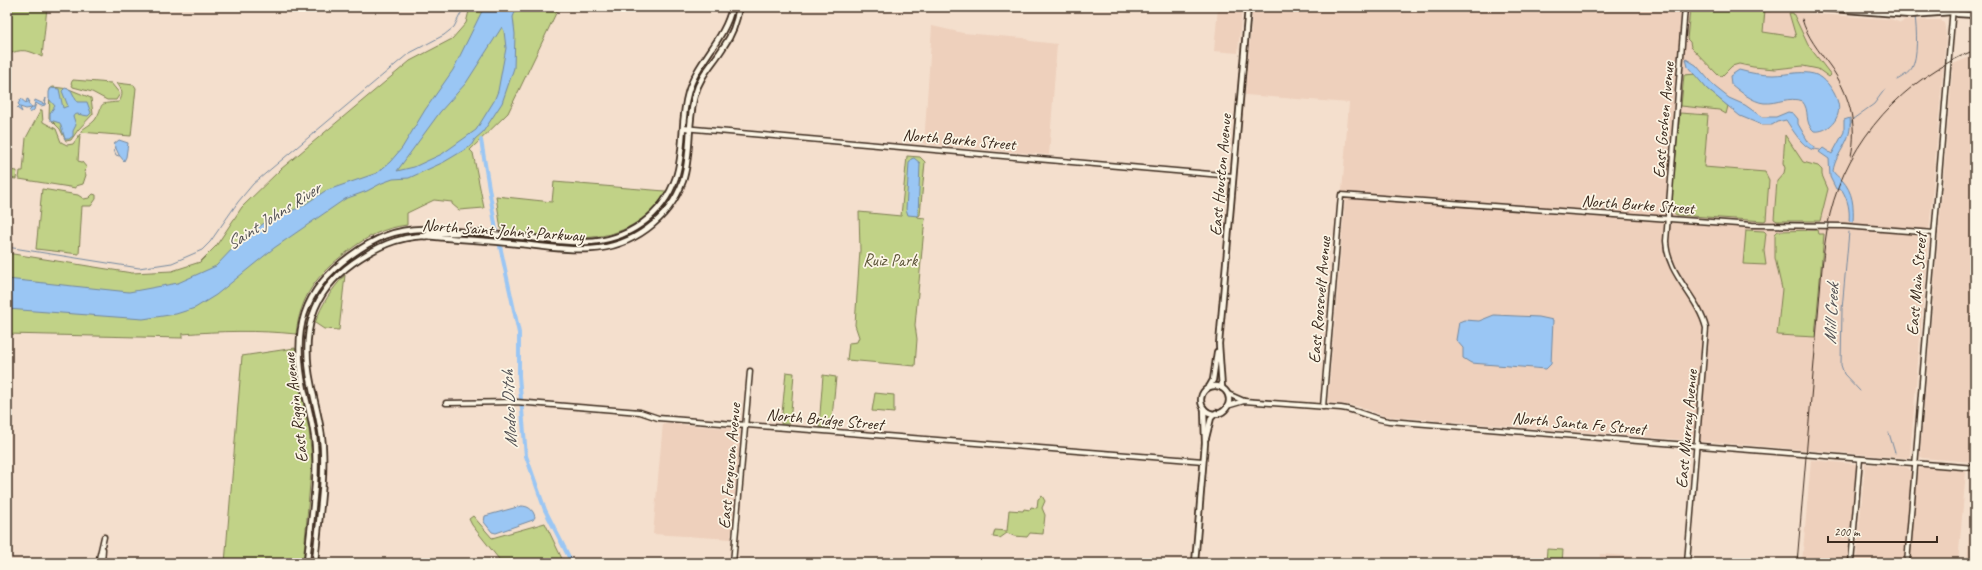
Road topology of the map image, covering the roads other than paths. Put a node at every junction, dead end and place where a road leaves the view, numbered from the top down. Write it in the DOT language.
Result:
graph roads {
  1 [pos="732,7"];
  2 [pos="739,7"];
  3 [pos="1248,7"];
  4 [pos="1685,7"];
  5 [pos="1808,7"];
  6 [pos="1975,8"];
  7 [pos="1952,9"];
  8 [pos="1975,15"];
  9 [pos="683,128"];
  10 [pos="690,128"];
  11 [pos="1233,176"];
  12 [pos="1341,195"];
  13 [pos="1667,220"];
  14 [pos="462,232"];
  15 [pos="1934,233"];
  16 [pos="425,236"];
  17 [pos="323,279"];
  18 [pos="329,284"];
  19 [pos="1692,300"];
  20 [pos="300,343"];
  21 [pos="307,343"];
  22 [pos="1219,344"];
  23 [pos="750,371"];
  24 [pos="1208,388"];
  25 [pos="1222,388"];
  26 [pos="1228,394"];
  27 [pos="1244,401"];
  28 [pos="446,403"];
  29 [pos="1227,406"];
  30 [pos="1323,407"];
  31 [pos="1204,409"];
  32 [pos="1216,414"];
  33 [pos="745,425"];
  34 [pos="1204,444"];
  35 [pos="1698,446"];
  36 [pos="1860,459"];
  37 [pos="1203,461"];
  38 [pos="1915,463"];
  39 [pos="1975,468"];
  40 [pos="98,563"];
  41 [pos="102,563"];
  42 [pos="307,563"];
  43 [pos="315,563"];
  44 [pos="733,563"];
  45 [pos="1195,563"];
  46 [pos="1687,563"];
  47 [pos="1851,563"];
  48 [pos="1907,563"];
  1 -- 9 [label="main road, North Saint John's Parkway"];
  2 -- 10 [label="main road, North Saint John's Parkway"];
  3 -- 11 [label="main road, East Houston Avenue"];
  4 -- 13 [label="street, East Goshen Avenue"];
  5 -- 7 [label="main road"];
  6 -- 7 [label="main road"];
  7 -- 8 [label="main road"];
  7 -- 15 [label="street, East Main Street"];
  9 -- 10 [label="street, North Burke Street"];
  9 -- 14 [label="main road, North Saint John's Parkway"];
  10 -- 11 [label="street, North Burke Street"];
  10 -- 16 [label="main road, North Saint John's Parkway"];
  11 -- 22 [label="main road, East Houston Avenue"];
  12 -- 13 [label="street, North Burke Street"];
  12 -- 30 [label="street, East Roosevelt Avenue"];
  13 -- 15 [label="street, North Burke Street"];
  13 -- 19 [label="street, East Goshen Avenue"];
  14 -- 16 [label="main road"];
  14 -- 17 [label="main road, North Saint John's Parkway"];
  15 -- 38 [label="street, East Main Street"];
  16 -- 18 [label="main road, North Saint John's Parkway"];
  17 -- 20 [label="main road, East Riggin Avenue"];
  18 -- 21 [label="main road, East Riggin Avenue"];
  19 -- 35 [label="street, East Murray Avenue"];
  20 -- 21 [label="main road"];
  20 -- 42 [label="main road, East Riggin Avenue"];
  21 -- 43 [label="main road, East Riggin Avenue"];
  22 -- 24 [label="main road, East Houston Avenue"];
  22 -- 25 [label="main road, East Houston Avenue"];
  23 -- 33 [label="street, East Ferguson Avenue"];
  24 -- 25 [label="main road"];
  24 -- 31 [label="main road"];
  25 -- 26 [label="main road"];
  26 -- 27 [label="street, North Santa Fe Street"];
  26 -- 29 [label="main road"];
  27 -- 29 [label="street, North Santa Fe Street"];
  27 -- 30 [label="street, North Santa Fe Street"];
  28 -- 33 [label="street, North Bridge Street"];
  29 -- 32 [label="main road"];
  30 -- 35 [label="street, North Santa Fe Street"];
  31 -- 32 [label="main road"];
  31 -- 34 [label="main road"];
  32 -- 34 [label="main road"];
  33 -- 37 [label="street, North Bridge Street"];
  33 -- 44 [label="street, East Ferguson Avenue"];
  34 -- 37 [label="main road"];
  35 -- 36 [label="street, North Santa Fe Street"];
  35 -- 46 [label="street, East Murray Avenue"];
  36 -- 38 [label="street, North Santa Fe Street"];
  36 -- 47 [label="street"];
  37 -- 45 [label="main road"];
  38 -- 39 [label="street, North Santa Fe Street"];
  38 -- 48 [label="street, East Main Street"];
  40 -- 41 [label="street"];
}
